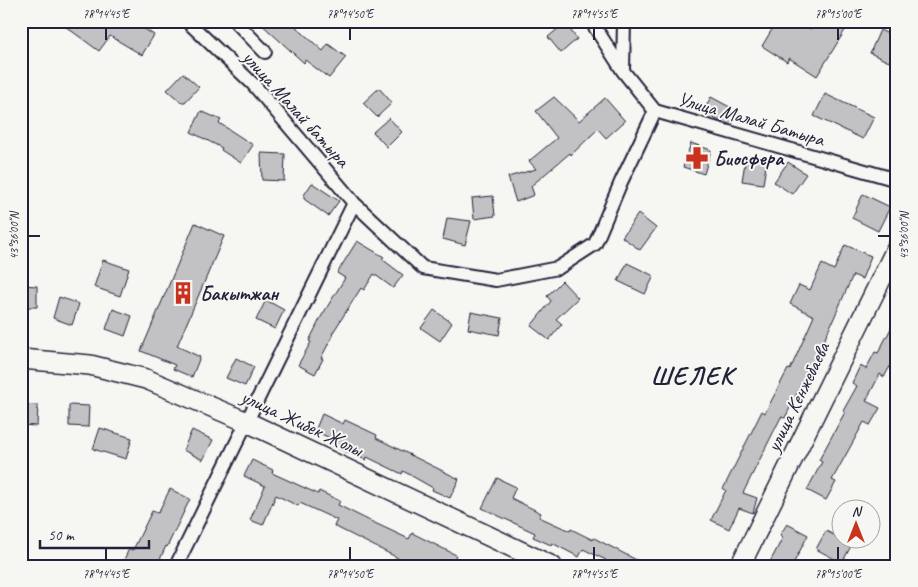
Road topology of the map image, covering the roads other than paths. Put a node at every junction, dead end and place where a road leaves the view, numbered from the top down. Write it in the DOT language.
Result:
graph roads {
  1 [pos="187,21"];
  2 [pos="235,21"];
  3 [pos="590,21"];
  4 [pos="624,21"];
  5 [pos="265,52"];
  6 [pos="623,71"];
  7 [pos="655,111"];
  8 [pos="897,180"];
  9 [pos="354,203"];
  10 [pos="897,247"];
  11 [pos="21,360"];
  12 [pos="247,422"];
  13 [pos="176,566"];
  14 [pos="552,566"];
  15 [pos="740,566"];
  1 -- 9 [label="street, улица Малай батыра"];
  2 -- 5 [label="street"];
  3 -- 6 [label="street"];
  4 -- 6 [label="street"];
  6 -- 7 [label="street"];
  7 -- 8 [label="street, Улица Малай Батыра"];
  7 -- 9 [label="street, Улица Малай Батыра"];
  9 -- 12 [label="street"];
  10 -- 15 [label="main road, улица Кенжебаева"];
  11 -- 12 [label="main road, улица Жибек Жолы"];
  12 -- 13 [label="street"];
  12 -- 14 [label="main road, улица Жибек Жолы"];
}
